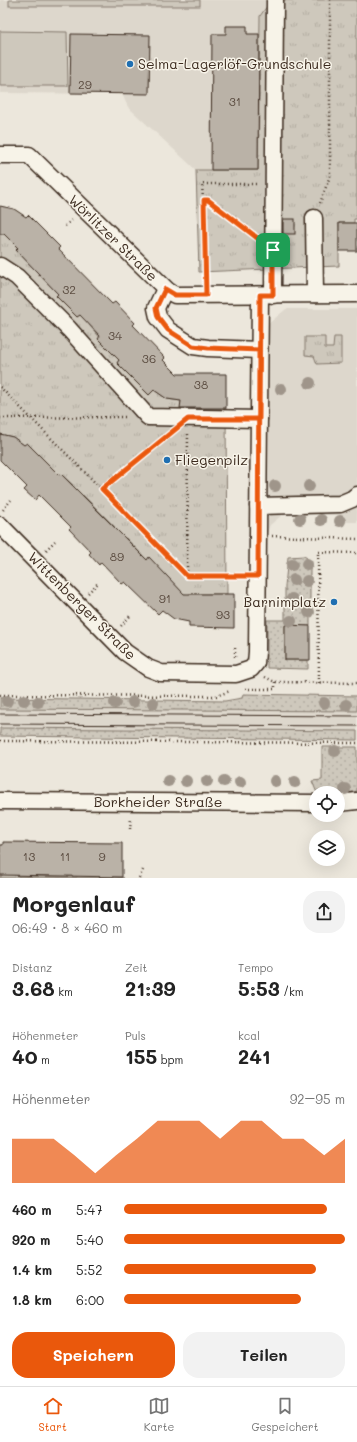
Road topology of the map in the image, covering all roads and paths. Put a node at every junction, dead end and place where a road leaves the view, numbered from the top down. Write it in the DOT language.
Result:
graph roads {
  1 [pos="275,0"];
  2 [pos="330,0"];
  3 [pos="0,155"];
  4 [pos="274,184"];
  5 [pos="204,200"];
  6 [pos="314,218"];
  7 [pos="273,250"];
  8 [pos="0,266"];
  9 [pos="165,289"];
  10 [pos="315,294"];
  11 [pos="357,294"];
  12 [pos="206,295"];
  13 [pos="266,295"];
  14 [pos="259,350"];
  15 [pos="0,387"];
  16 [pos="148,417"];
  17 [pos="0,418"];
  18 [pos="32,419"];
  19 [pos="188,419"];
  20 [pos="259,419"];
  21 [pos="102,489"];
  22 [pos="357,495"];
  23 [pos="11,500"];
  24 [pos="258,506"];
  25 [pos="0,514"];
  26 [pos="0,525"];
  27 [pos="258,536"];
  28 [pos="357,539"];
  29 [pos="357,553"];
  30 [pos="187,576"];
  31 [pos="258,576"];
  32 [pos="251,669"];
  33 [pos="275,682"];
  34 [pos="320,683"];
  35 [pos="357,683"];
  36 [pos="235,688"];
  37 [pos="241,689"];
  38 [pos="0,695"];
  39 [pos="0,741"];
  40 [pos="357,743"];
  41 [pos="357,800"];
  42 [pos="0,801"];
  43 [pos="345,802"];
  44 [pos="309,803"];
  45 [pos="143,870"];
  46 [pos="139,878"];
  1 -- 4 [label="street"];
  2 -- 6 [label="path"];
  3 -- 9 [label="street, Wörlitzer Straße"];
  4 -- 5 [label="path"];
  4 -- 7 [label="street"];
  5 -- 7 [label="path"];
  5 -- 12 [label="path"];
  6 -- 10 [label="street"];
  7 -- 13 [label="street"];
  8 -- 16 [label="street"];
  9 -- 12 [label="street, Wörlitzer Straße"];
  9 -- 14 [label="street"];
  10 -- 11 [label="street, Wörlitzer Straße"];
  10 -- 13 [label="street, Wörlitzer Straße"];
  12 -- 13 [label="street, Wörlitzer Straße"];
  13 -- 14 [label="street"];
  14 -- 20 [label="street"];
  15 -- 18 [label="path"];
  16 -- 18 [label="path"];
  16 -- 19 [label="street"];
  17 -- 18 [label="path"];
  18 -- 21 [label="path"];
  19 -- 20 [label="street"];
  19 -- 21 [label="path"];
  19 -- 30 [label="path"];
  20 -- 24 [label="street"];
  21 -- 30 [label="path"];
  22 -- 24 [label="street"];
  23 -- 25 [label="path"];
  24 -- 27 [label="street"];
  26 -- 32 [label="street, Wittenberger Straße"];
  27 -- 28 [label="path"];
  27 -- 31 [label="street"];
  29 -- 34 [label="path"];
  30 -- 31 [label="path"];
  31 -- 32 [label="street"];
  32 -- 33 [label="path"];
  33 -- 34 [label="path"];
  33 -- 37 [label="path"];
  34 -- 35 [label="path"];
  36 -- 38 [label="path"];
  39 -- 40 [label="path"];
  41 -- 43 [label="street"];
  42 -- 44 [label="street, Borkheider Straße"];
  45 -- 46 [label="path"];
}
